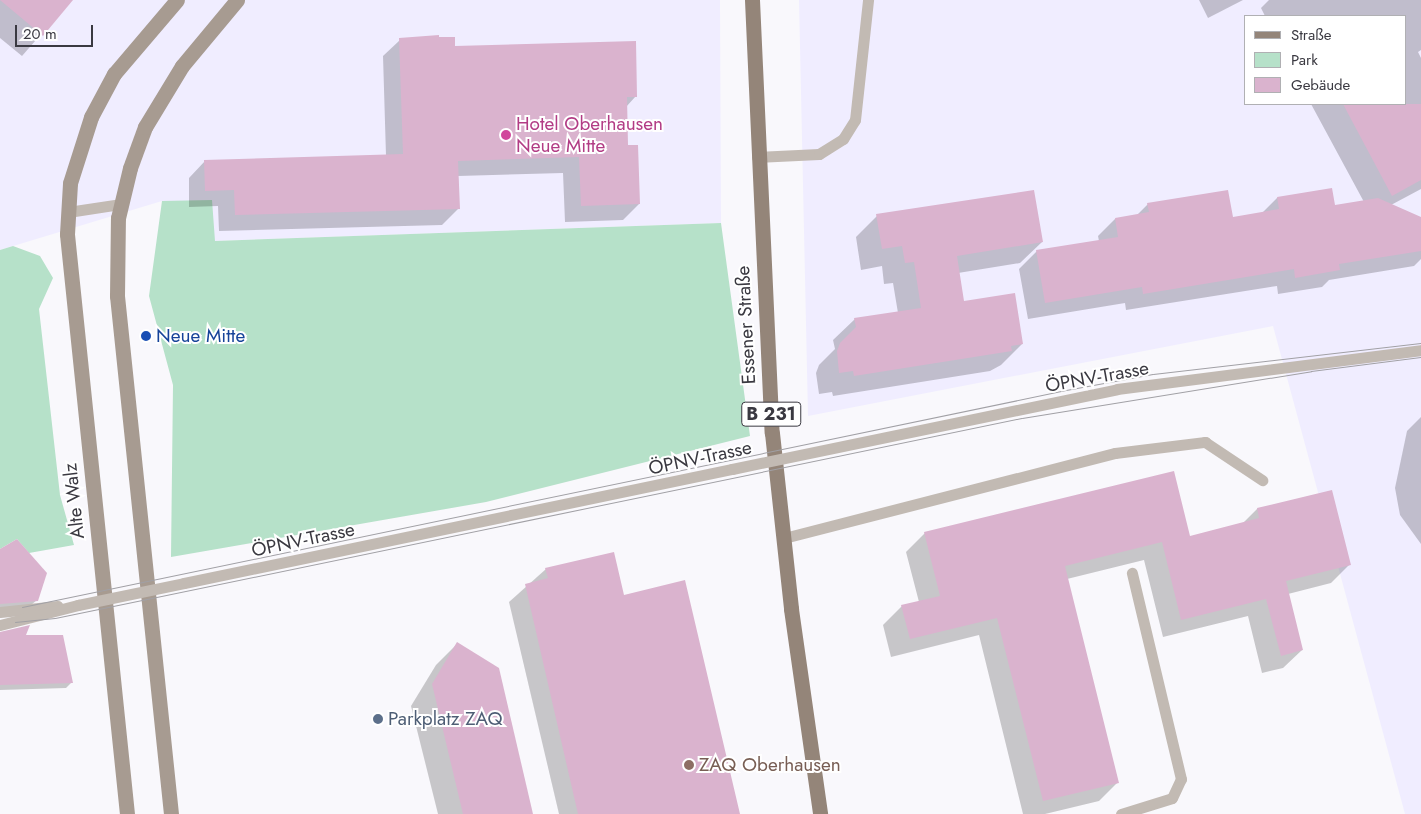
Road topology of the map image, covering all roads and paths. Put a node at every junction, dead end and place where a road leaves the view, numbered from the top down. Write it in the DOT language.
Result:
graph roads {
  1 [pos="178,0"];
  2 [pos="237,0"];
  3 [pos="868,0"];
  4 [pos="751,4"];
  5 [pos="757,157"];
  6 [pos="120,204"];
  7 [pos="68,212"];
  8 [pos="1421,350"];
  9 [pos="1262,480"];
  10 [pos="784,538"];
  11 [pos="1132,573"];
  12 [pos="78,605"];
  13 [pos="0,612"];
  14 [pos="0,625"];
  15 [pos="127,814"];
  16 [pos="171,814"];
  17 [pos="820,814"];
  18 [pos="1121,814"];
  1 -- 7 [label="street, Alte Walz"];
  2 -- 6 [label="street"];
  3 -- 5 [label="lane"];
  4 -- 5 [label="main road, Essener Straße / B 231"];
  5 -- 10 [label="main road, Essener Straße / B 231"];
  6 -- 7 [label="lane"];
  6 -- 16 [label="street"];
  7 -- 15 [label="street, Alte Walz"];
  8 -- 12 [label="lane, ÖPNV-Trasse, bridge"];
  9 -- 10 [label="lane"];
  10 -- 17 [label="main road, Essener Straße / B 231"];
  11 -- 18 [label="lane"];
  12 -- 13 [label="lane"];
  12 -- 14 [label="lane"];
}
